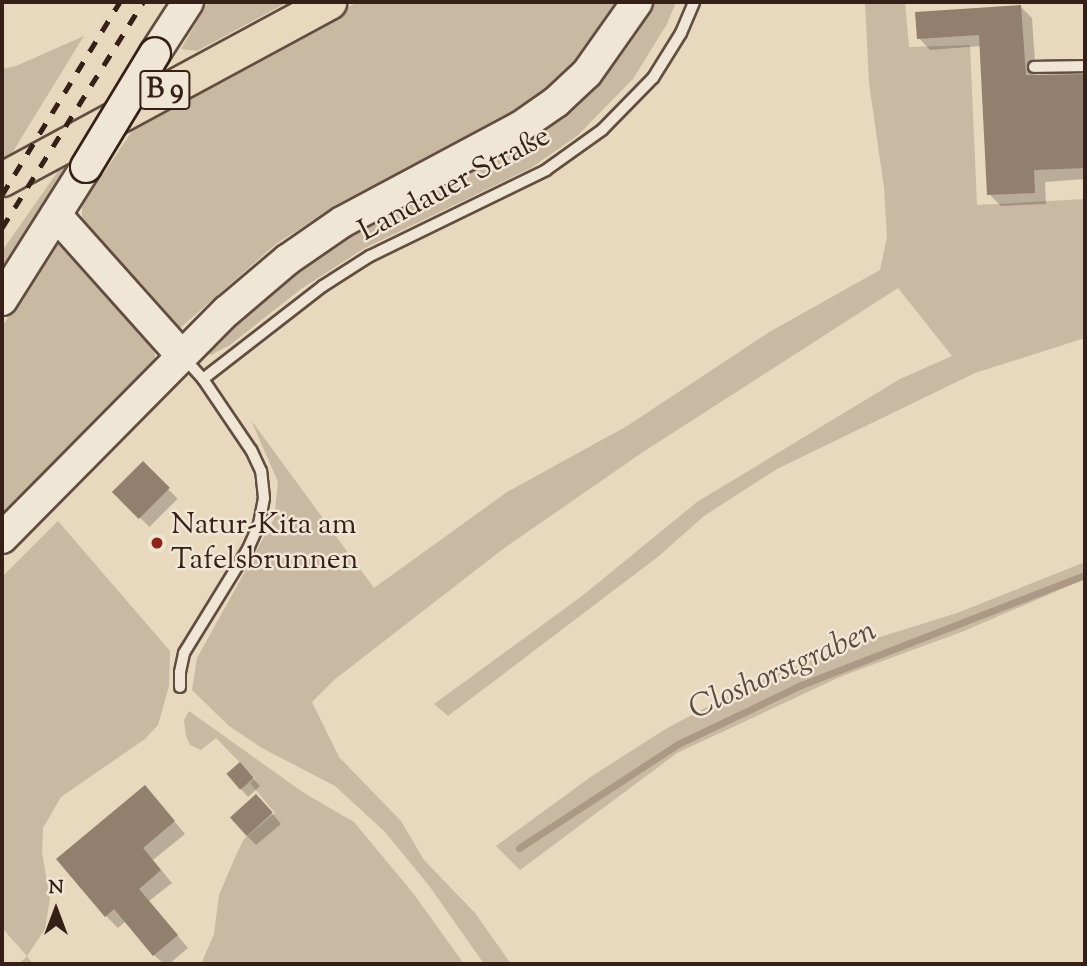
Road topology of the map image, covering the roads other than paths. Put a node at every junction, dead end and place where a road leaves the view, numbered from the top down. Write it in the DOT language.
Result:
graph roads {
  1 [pos="188,2"];
  2 [pos="329,2"];
  3 [pos="637,2"];
  4 [pos="694,2"];
  5 [pos="1085,65"];
  6 [pos="1034,67"];
  7 [pos="2,178"];
  8 [pos="56,215"];
  9 [pos="2,300"];
  10 [pos="181,355"];
  11 [pos="203,379"];
  12 [pos="2,538"];
  13 [pos="180,687"];
  1 -- 8 [label="main road, bridge"];
  2 -- 7 [label="main road, B 9"];
  3 -- 10 [label="main road"];
  4 -- 11 [label="lane, Landauer Straße"];
  5 -- 6 [label="lane"];
  8 -- 9 [label="main road"];
  8 -- 10 [label="main road"];
  10 -- 11 [label="lane"];
  10 -- 12 [label="main road"];
  11 -- 13 [label="lane"];
}
